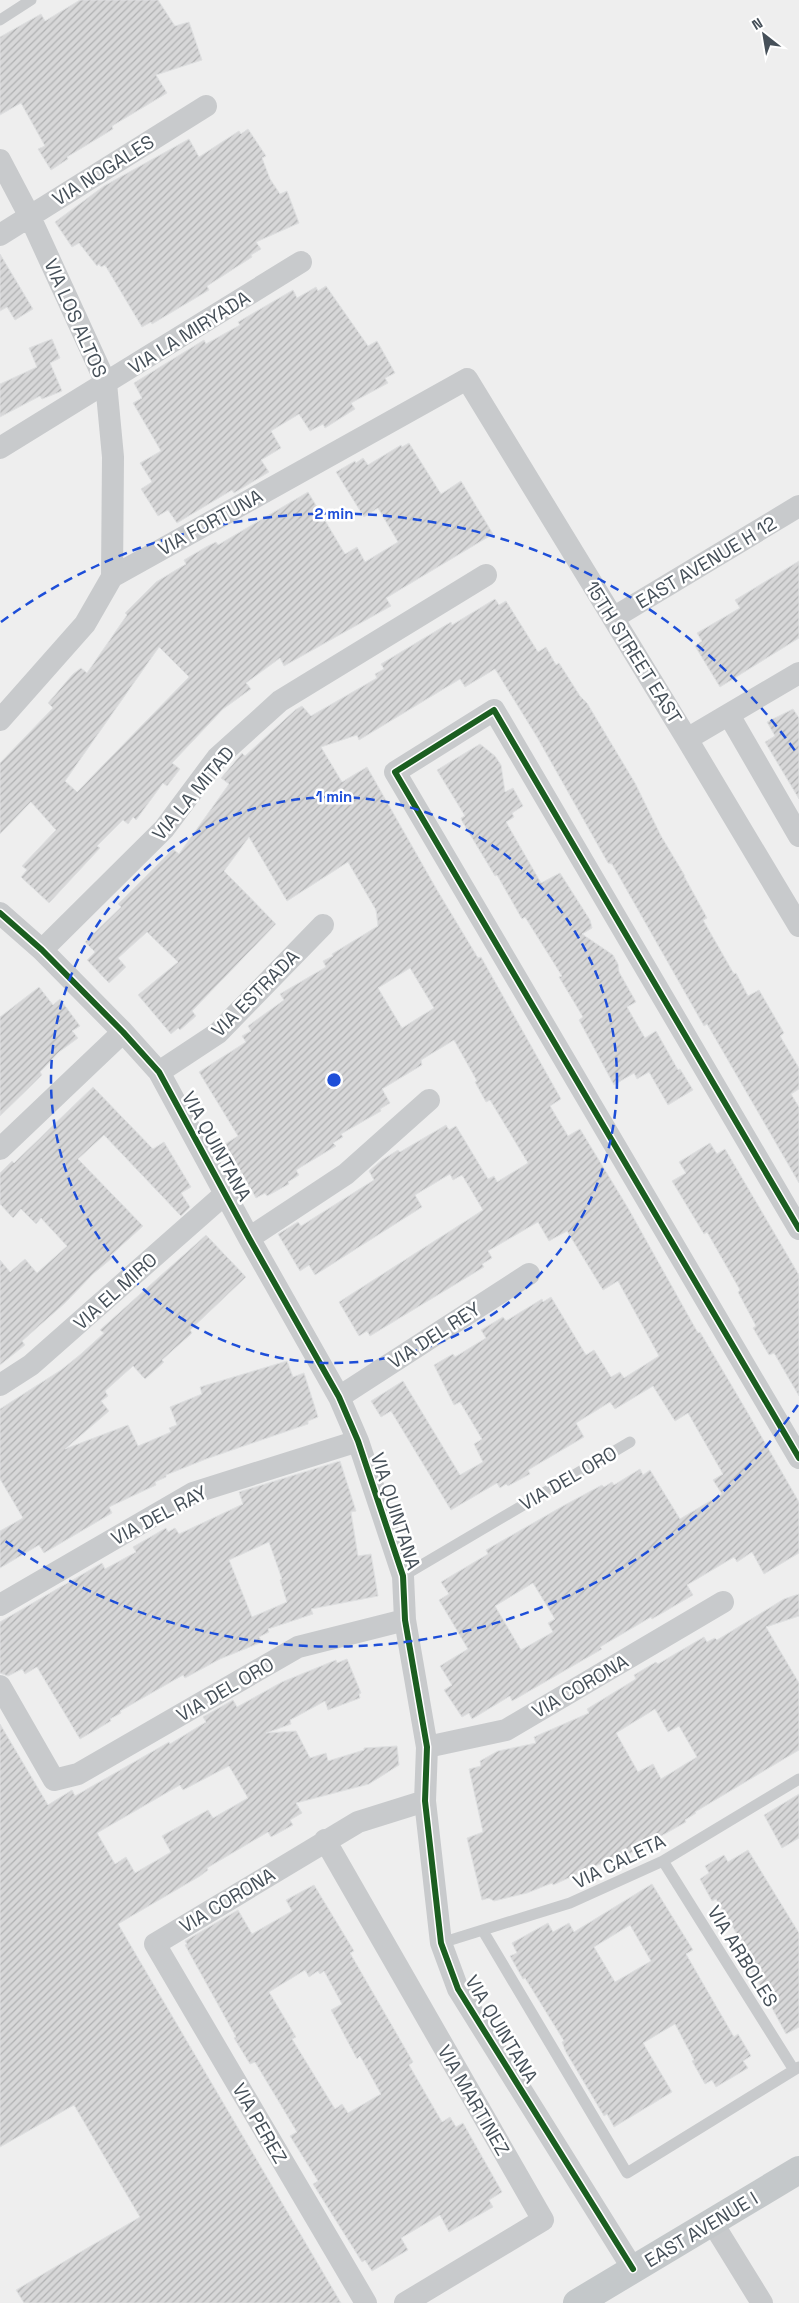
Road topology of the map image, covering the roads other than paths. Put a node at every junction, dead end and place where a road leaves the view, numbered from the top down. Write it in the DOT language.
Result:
graph roads {
  1 [pos="31,0"];
  2 [pos="0,20"];
  3 [pos="206,106"];
  4 [pos="0,160"];
  5 [pos="30,217"];
  6 [pos="0,235"];
  7 [pos="301,262"];
  8 [pos="467,379"];
  9 [pos="106,383"];
  10 [pos="0,448"];
  11 [pos="799,506"];
  12 [pos="486,575"];
  13 [pos="112,577"];
  14 [pos="613,618"];
  15 [pos="799,672"];
  16 [pos="729,715"];
  17 [pos="0,720"];
  18 [pos="688,739"];
  19 [pos="799,836"];
  20 [pos="0,913"];
  21 [pos="323,926"];
  22 [pos="799,926"];
  23 [pos="42,950"];
  24 [pos="123,1032"];
  25 [pos="159,1072"];
  26 [pos="428,1100"];
  27 [pos="0,1148"];
  28 [pos="226,1193"];
  29 [pos="799,1229"];
  30 [pos="249,1238"];
  31 [pos="529,1274"];
  32 [pos="0,1385"];
  33 [pos="339,1397"];
  34 [pos="358,1441"];
  35 [pos="630,1442"];
  36 [pos="799,1458"];
  37 [pos="403,1576"];
  38 [pos="723,1602"];
  39 [pos="0,1605"];
  40 [pos="405,1620"];
  41 [pos="0,1686"];
  42 [pos="427,1747"];
  43 [pos="799,1779"];
  44 [pos="425,1801"];
  45 [pos="325,1840"];
  46 [pos="663,1861"];
  47 [pos="483,1931"];
  48 [pos="155,1944"];
  49 [pos="441,1944"];
  50 [pos="796,2069"];
  51 [pos="799,2170"];
  52 [pos="712,2222"];
  53 [pos="633,2269"];
  54 [pos="366,2303"];
  55 [pos="405,2303"];
  56 [pos="578,2303"];
  57 [pos="762,2303"];
  1 -- 2 [label="lane"];
  3 -- 5 [label="street, VIA NOGALES"];
  4 -- 5 [label="street, VIA LOS ALTOS"];
  5 -- 6 [label="street, VIA NOGALES"];
  5 -- 9 [label="street, VIA LOS ALTOS"];
  7 -- 9 [label="street, VIA LA MIRYADA"];
  8 -- 13 [label="street, VIA FORTUNA"];
  8 -- 14 [label="street, 15TH STREET EAST"];
  9 -- 10 [label="street, VIA LA MIRYADA"];
  9 -- 13 [label="street, VIA LOS ALTOS"];
  11 -- 14 [label="street, EAST AVENUE H 12"];
  12 -- 23 [label="street, VIA LA MITAD"];
  13 -- 17 [label="street"];
  14 -- 18 [label="street, 15TH STREET EAST"];
  15 -- 16 [label="street"];
  16 -- 18 [label="street"];
  16 -- 19 [label="street"];
  18 -- 22 [label="street, 15TH STREET EAST"];
  20 -- 23 [label="street, VIA QUINTANA"];
  21 -- 25 [label="street, VIA ESTRADA"];
  23 -- 24 [label="street, VIA QUINTANA"];
  24 -- 25 [label="street, VIA QUINTANA"];
  24 -- 27 [label="street"];
  25 -- 28 [label="street, VIA QUINTANA"];
  26 -- 30 [label="street"];
  28 -- 30 [label="street, VIA QUINTANA"];
  28 -- 32 [label="street, VIA EL MIRO"];
  29 -- 36 [label="street"];
  30 -- 33 [label="street, VIA QUINTANA"];
  31 -- 33 [label="street, VIA DEL REY"];
  33 -- 34 [label="street, VIA QUINTANA"];
  34 -- 37 [label="street, VIA QUINTANA"];
  34 -- 39 [label="street, VIA DEL RAY"];
  35 -- 37 [label="lane, VIA DEL ORO"];
  37 -- 40 [label="street, VIA QUINTANA"];
  38 -- 42 [label="street, VIA CORONA"];
  40 -- 41 [label="street, VIA DEL ORO"];
  40 -- 42 [label="street, VIA QUINTANA"];
  42 -- 44 [label="street, VIA QUINTANA"];
  43 -- 46 [label="lane, VIA CALETA"];
  44 -- 45 [label="street, VIA CORONA"];
  44 -- 49 [label="street, VIA QUINTANA"];
  45 -- 48 [label="street, VIA CORONA"];
  45 -- 55 [label="street, VIA MARTINEZ"];
  46 -- 47 [label="lane, VIA CALETA"];
  46 -- 50 [label="lane, VIA ARBOLES"];
  47 -- 49 [label="lane, VIA CALETA"];
  47 -- 50 [label="lane, VIA QUINTANA"];
  48 -- 54 [label="street, VIA PEREZ"];
  49 -- 53 [label="street, VIA QUINTANA"];
  51 -- 52 [label="main road, EAST AVENUE I"];
  52 -- 53 [label="main road, EAST AVENUE I"];
  52 -- 57 [label="street"];
  53 -- 56 [label="main road, EAST AVENUE I"];
}
